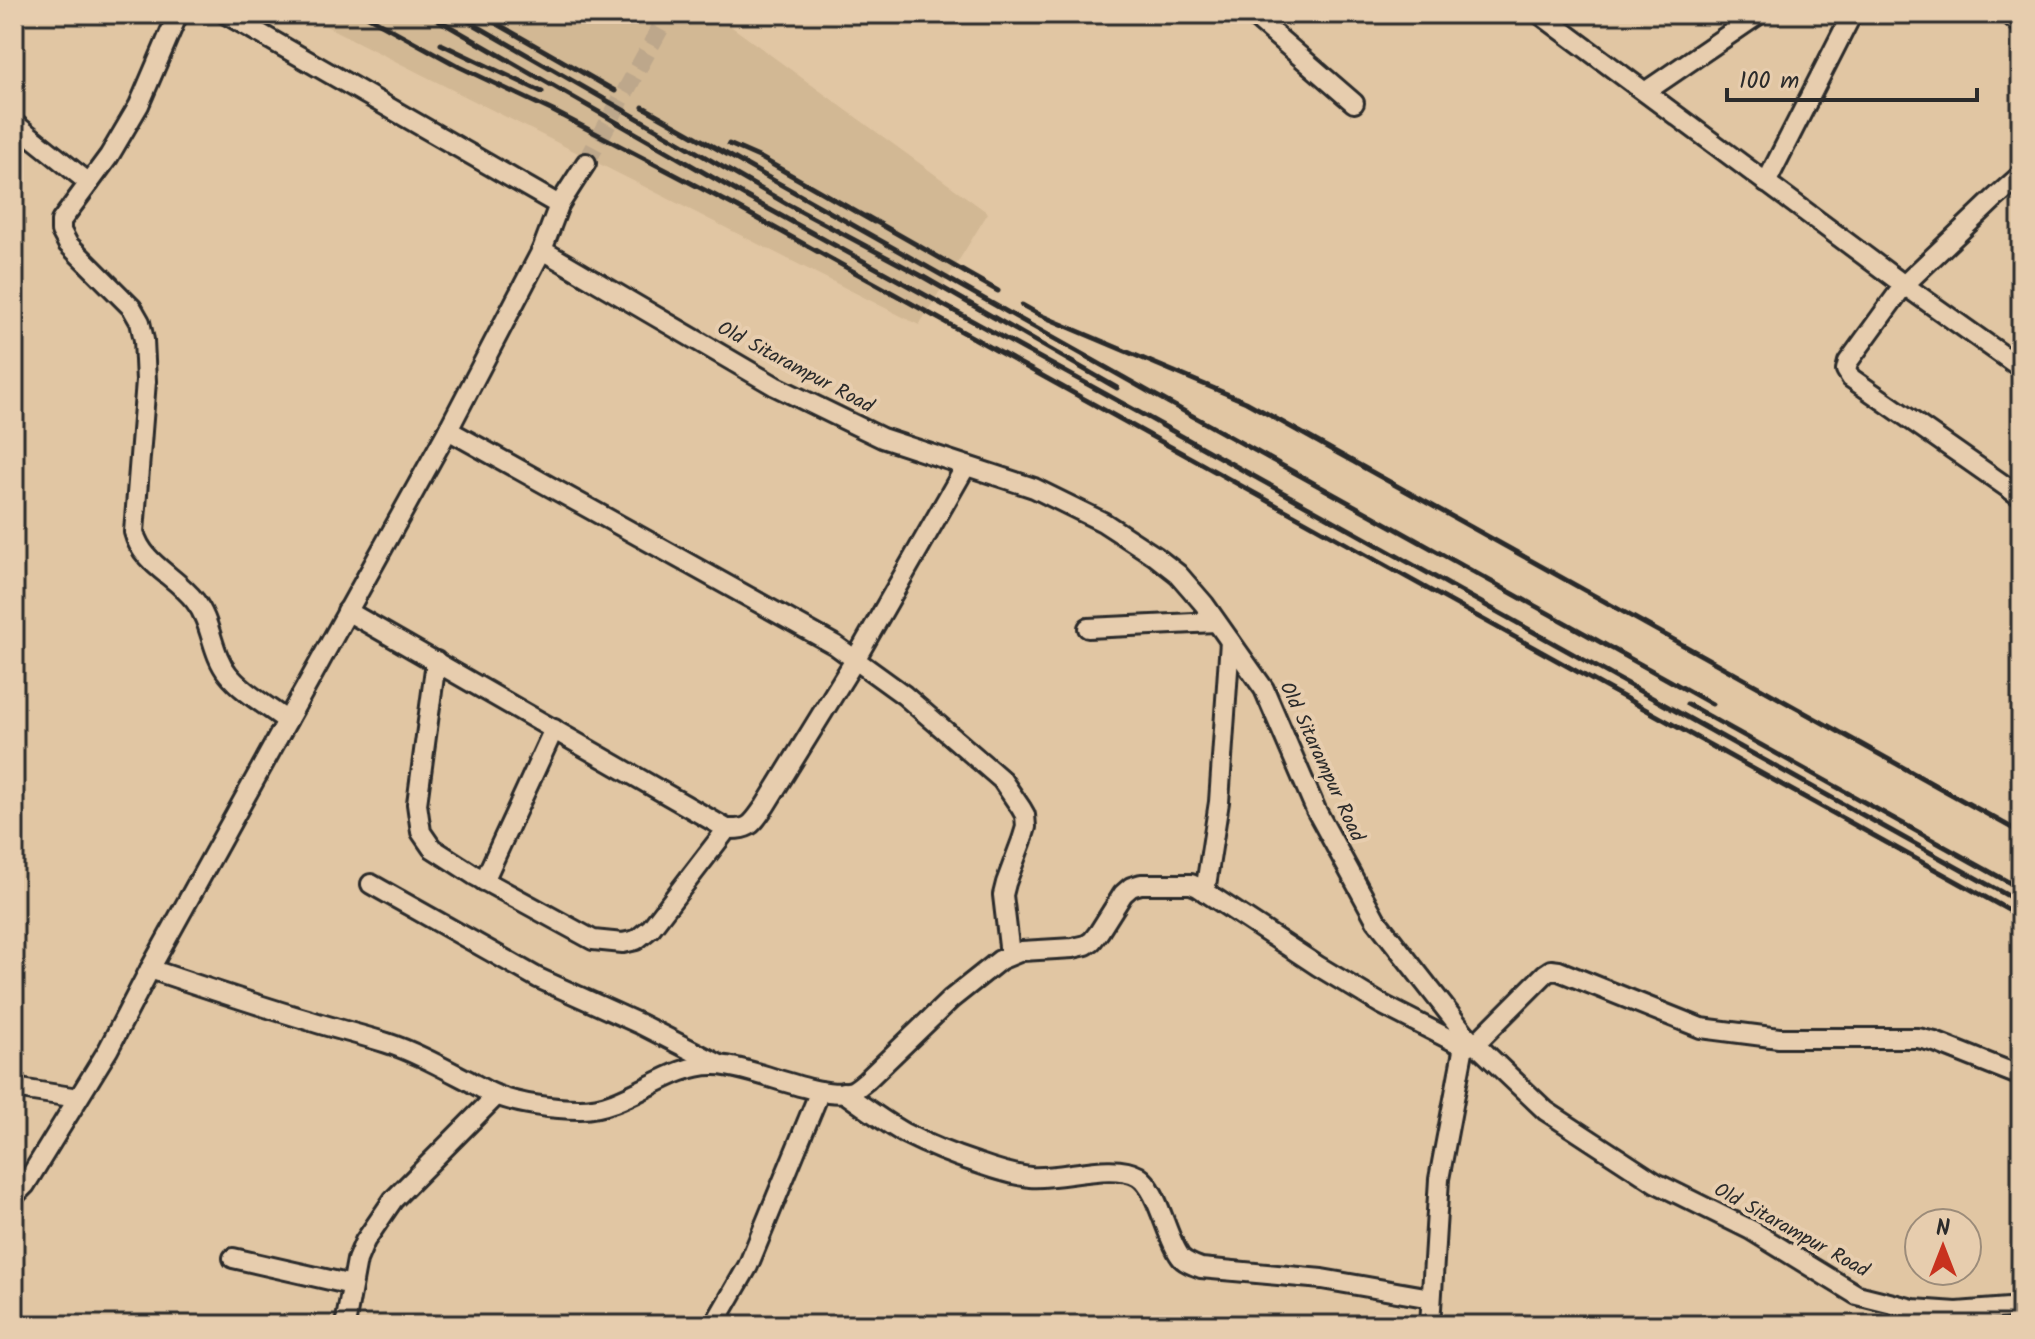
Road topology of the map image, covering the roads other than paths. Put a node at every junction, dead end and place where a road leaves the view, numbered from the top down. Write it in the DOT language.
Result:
graph roads {
  1 [pos="178,14"];
  2 [pos="226,14"];
  3 [pos="1251,14"];
  4 [pos="1540,14"];
  5 [pos="1759,14"];
  6 [pos="1852,14"];
  7 [pos="2009,14"];
  8 [pos="2021,25"];
  9 [pos="1645,92"];
  10 [pos="1354,103"];
  11 [pos="14,123"];
  12 [pos="586,163"];
  13 [pos="2021,175"];
  14 [pos="89,183"];
  15 [pos="1766,183"];
  16 [pos="559,205"];
  17 [pos="542,250"];
  18 [pos="1904,285"];
  19 [pos="2021,368"];
  20 [pos="448,430"];
  21 [pos="966,466"];
  22 [pos="2021,497"];
  23 [pos="347,611"];
  24 [pos="1216,622"];
  25 [pos="1088,628"];
  26 [pos="1230,641"];
  27 [pos="855,660"];
  28 [pos="436,661"];
  29 [pos="287,721"];
  30 [pos="554,729"];
  31 [pos="727,829"];
  32 [pos="484,881"];
  33 [pos="371,884"];
  34 [pos="1205,892"];
  35 [pos="1010,955"];
  36 [pos="150,969"];
  37 [pos="1468,1042"];
  38 [pos="721,1065"];
  39 [pos="2021,1076"];
  40 [pos="14,1088"];
  41 [pos="820,1091"];
  42 [pos="843,1092"];
  43 [pos="496,1096"];
  44 [pos="78,1098"];
  45 [pos="14,1196"];
  46 [pos="233,1258"];
  47 [pos="352,1285"];
  48 [pos="1431,1298"];
  49 [pos="2021,1307"];
  50 [pos="345,1325"];
  51 [pos="714,1325"];
  52 [pos="1430,1325"];
  1 -- 14 [label="street"];
  2 -- 16 [label="street"];
  3 -- 10 [label="street"];
  4 -- 9 [label="street"];
  5 -- 9 [label="street"];
  6 -- 15 [label="street"];
  7 -- 8 [label="street"];
  9 -- 15 [label="street"];
  11 -- 14 [label="street"];
  12 -- 16 [label="street"];
  13 -- 18 [label="street"];
  14 -- 29 [label="street"];
  15 -- 18 [label="street"];
  16 -- 17 [label="street"];
  17 -- 20 [label="street"];
  17 -- 21 [label="street, Old Sitarampur Road"];
  18 -- 19 [label="street"];
  18 -- 22 [label="street"];
  20 -- 23 [label="street"];
  20 -- 27 [label="street"];
  21 -- 24 [label="street, Old Sitarampur Road"];
  21 -- 27 [label="street"];
  23 -- 28 [label="street"];
  23 -- 29 [label="street"];
  24 -- 25 [label="street"];
  24 -- 26 [label="street, Old Sitarampur Road"];
  26 -- 34 [label="street"];
  26 -- 37 [label="street, Old Sitarampur Road"];
  27 -- 31 [label="street"];
  27 -- 35 [label="street"];
  28 -- 30 [label="street"];
  28 -- 32 [label="street"];
  29 -- 36 [label="street"];
  30 -- 31 [label="street"];
  30 -- 32 [label="street"];
  31 -- 32 [label="street"];
  33 -- 38 [label="street"];
  34 -- 35 [label="street"];
  34 -- 37 [label="street"];
  35 -- 42 [label="street"];
  36 -- 43 [label="street"];
  36 -- 44 [label="street"];
  37 -- 39 [label="street"];
  37 -- 48 [label="street"];
  37 -- 49 [label="street, Old Sitarampur Road"];
  38 -- 41 [label="street"];
  38 -- 43 [label="street"];
  40 -- 44 [label="street"];
  41 -- 42 [label="street"];
  41 -- 51 [label="street"];
  42 -- 48 [label="street"];
  43 -- 47 [label="street"];
  44 -- 45 [label="street"];
  46 -- 47 [label="street"];
  47 -- 50 [label="street"];
  48 -- 52 [label="street"];
}
